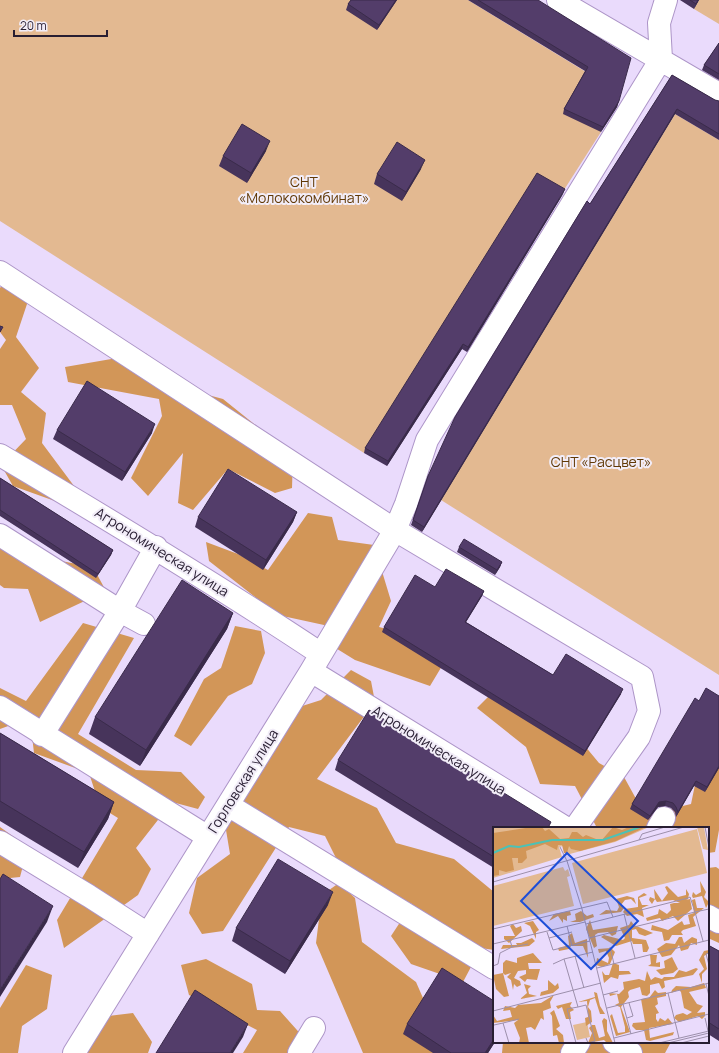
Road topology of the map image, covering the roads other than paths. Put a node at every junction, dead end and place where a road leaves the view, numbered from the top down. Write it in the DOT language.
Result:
graph roads {
  1 [pos="558,0"];
  2 [pos="666,0"];
  3 [pos="661,59"];
  4 [pos="719,94"];
  5 [pos="0,272"];
  6 [pos="0,455"];
  7 [pos="395,530"];
  8 [pos="0,535"];
  9 [pos="156,548"];
  10 [pos="120,610"];
  11 [pos="144,624"];
  12 [pos="316,662"];
  13 [pos="0,708"];
  14 [pos="42,734"];
  15 [pos="228,805"];
  16 [pos="564,827"];
  17 [pos="576,827"];
  18 [pos="208,838"];
  19 [pos="0,842"];
  20 [pos="709,917"];
  21 [pos="719,922"];
  22 [pos="148,934"];
  23 [pos="493,967"];
  24 [pos="314,1028"];
  25 [pos="578,1043"];
  26 [pos="616,1043"];
  27 [pos="74,1053"];
  28 [pos="299,1053"];
  29 [pos="572,1053"];
  30 [pos="631,1053"];
  1 -- 3 [label="street"];
  2 -- 3 [label="street"];
  3 -- 4 [label="street"];
  3 -- 7 [label="street, Горловская улица"];
  5 -- 7 [label="street"];
  6 -- 9 [label="street, Агрономическая улица"];
  7 -- 12 [label="street, Горловская улица"];
  7 -- 17 [label="street"];
  8 -- 10 [label="street"];
  9 -- 10 [label="street"];
  9 -- 12 [label="street, Агрономическая улица"];
  10 -- 11 [label="street"];
  10 -- 14 [label="street"];
  12 -- 15 [label="street, Горловская улица"];
  12 -- 16 [label="street, Агрономическая улица"];
  13 -- 14 [label="street"];
  14 -- 18 [label="street"];
  15 -- 18 [label="street, Горловская улица"];
  15 -- 23 [label="street"];
  18 -- 22 [label="street, Горловская улица"];
  19 -- 22 [label="street"];
  20 -- 21 [label="street"];
  22 -- 27 [label="street, Горловская улица"];
  24 -- 28 [label="street"];
  25 -- 29 [label="street"];
  26 -- 30 [label="street"];
}
